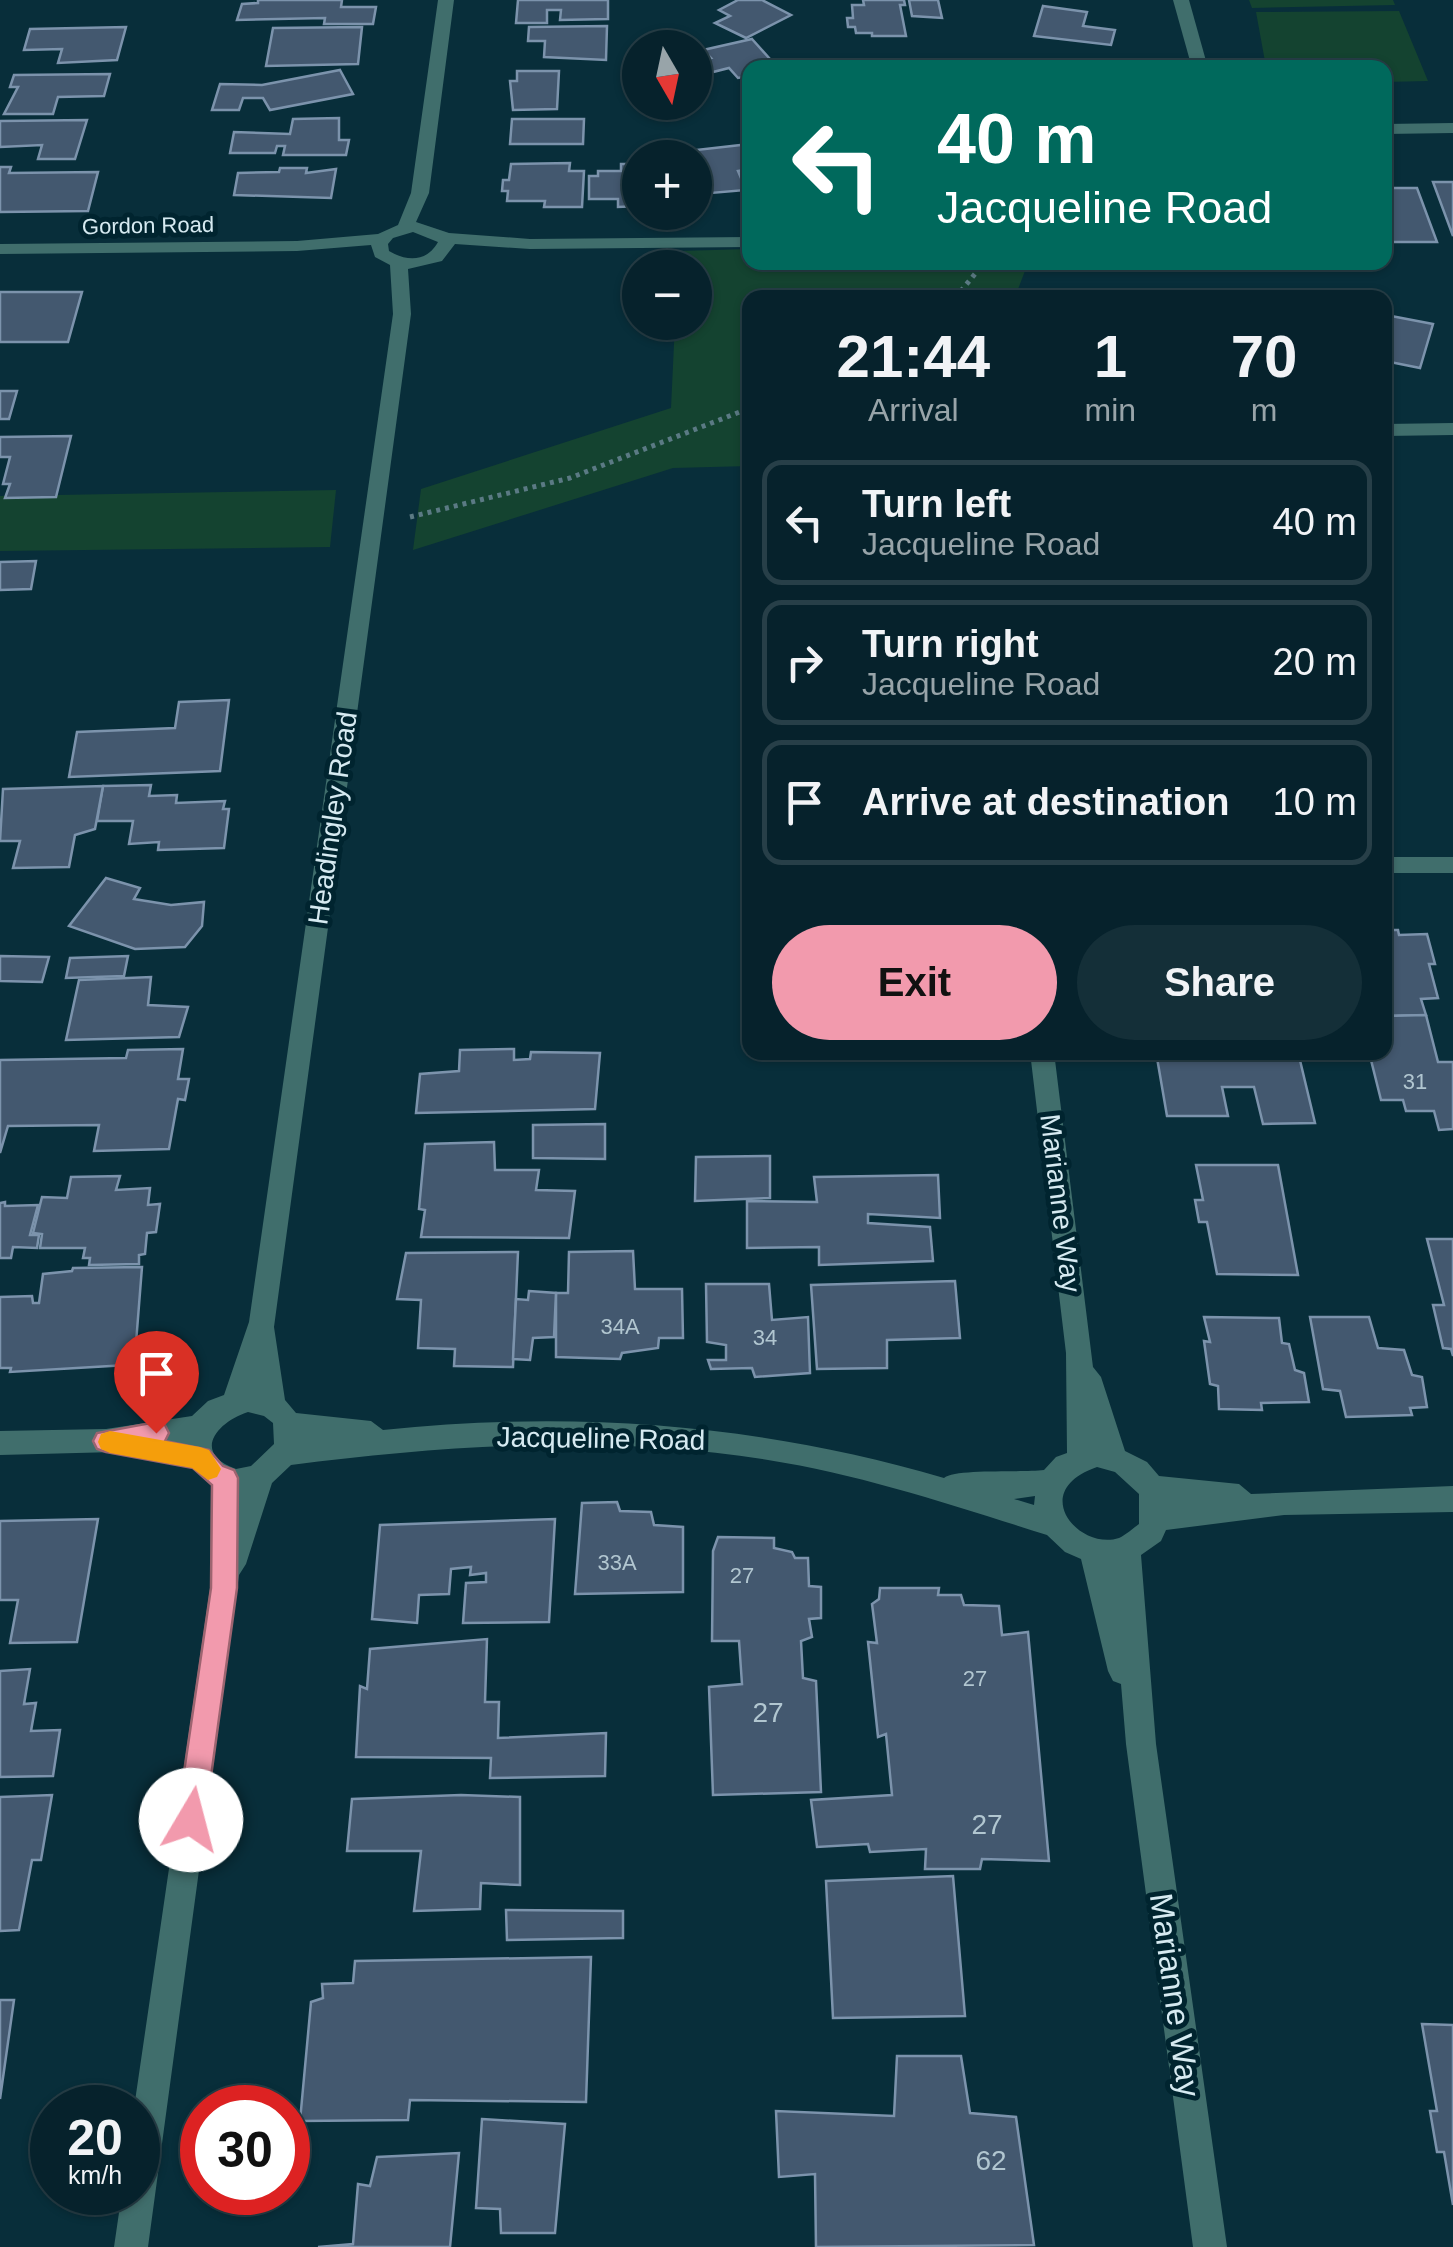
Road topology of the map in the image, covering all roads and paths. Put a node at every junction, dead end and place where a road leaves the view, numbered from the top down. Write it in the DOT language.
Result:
graph roads {
  1 [pos="446,0"];
  2 [pos="1181,0"];
  3 [pos="1198,60"];
  4 [pos="1453,128"];
  5 [pos="1392,129"];
  6 [pos="420,193"];
  7 [pos="405,228"];
  8 [pos="439,239"];
  9 [pos="742,242"];
  10 [pos="381,246"];
  11 [pos="0,249"];
  12 [pos="398,263"];
  13 [pos="421,263"];
  14 [pos="979,270"];
  15 [pos="962,290"];
  16 [pos="402,314"];
  17 [pos="742,411"];
  18 [pos="1453,429"];
  19 [pos="1392,430"];
  20 [pos="374,518"];
  21 [pos="1453,864"];
  22 [pos="1392,866"];
  23 [pos="1043,1060"];
  24 [pos="262,1322"];
  25 [pos="1079,1353"];
  26 [pos="236,1402"];
  27 [pos="280,1415"];
  28 [pos="202,1427"];
  29 [pos="406,1438"];
  30 [pos="106,1441"];
  31 [pos="0,1442"];
  32 [pos="284,1454"];
  33 [pos="1081,1457"];
  34 [pos="1113,1457"];
  35 [pos="200,1458"];
  36 [pos="260,1475"];
  37 [pos="225,1478"];
  38 [pos="912,1480"];
  39 [pos="1050,1482"];
  40 [pos="1153,1488"];
  41 [pos="1453,1499"];
  42 [pos="1284,1502"];
  43 [pos="1157,1518"];
  44 [pos="1054,1524"];
  45 [pos="1126,1550"];
  46 [pos="1093,1551"];
  47 [pos="224,1588"];
  48 [pos="1141,1744"];
  49 [pos="131,2247"];
  50 [pos="1210,2247"];
  1 -- 6 [label="street"];
  2 -- 3 [label="street"];
  4 -- 5 [label="street"];
  6 -- 7 [label="street"];
  6 -- 8 [label="street"];
  7 -- 8 [label="street"];
  7 -- 10 [label="street"];
  8 -- 9 [label="street"];
  8 -- 13 [label="street"];
  10 -- 11 [label="street, Gordon Road"];
  10 -- 12 [label="street"];
  12 -- 13 [label="street"];
  12 -- 16 [label="street, Headingley Road"];
  13 -- 16 [label="street, Headingley Road"];
  14 -- 15 [label="path"];
  16 -- 20 [label="street, Headingley Road"];
  17 -- 20 [label="path"];
  18 -- 19 [label="street"];
  20 -- 24 [label="street, Headingley Road"];
  21 -- 22 [label="street"];
  23 -- 25 [label="street, Marianne Way"];
  24 -- 26 [label="street, Headingley Road"];
  24 -- 27 [label="street, Headingley Road"];
  25 -- 33 [label="street, Marianne Way"];
  25 -- 34 [label="street, Marianne Way"];
  26 -- 27 [label="street"];
  26 -- 28 [label="street"];
  27 -- 29 [label="street, Jacqueline Road"];
  27 -- 32 [label="street"];
  28 -- 30 [label="street"];
  28 -- 35 [label="street"];
  29 -- 32 [label="street, Jacqueline Road"];
  29 -- 38 [label="street, Jacqueline Road"];
  30 -- 31 [label="street"];
  30 -- 35 [label="street"];
  32 -- 36 [label="street"];
  33 -- 34 [label="street"];
  33 -- 39 [label="street"];
  34 -- 40 [label="street"];
  35 -- 37 [label="street"];
  36 -- 37 [label="street"];
  36 -- 47 [label="street"];
  37 -- 47 [label="street"];
  38 -- 39 [label="street, Jacqueline Road"];
  38 -- 44 [label="street, Jacqueline Road"];
  39 -- 44 [label="street"];
  40 -- 42 [label="street"];
  40 -- 43 [label="street"];
  41 -- 42 [label="street"];
  42 -- 43 [label="street"];
  43 -- 45 [label="street"];
  44 -- 46 [label="street"];
  45 -- 46 [label="street"];
  45 -- 48 [label="street, Marianne Way"];
  46 -- 48 [label="street, Marianne Way"];
  47 -- 49 [label="street"];
  48 -- 50 [label="street, Marianne Way"];
}
